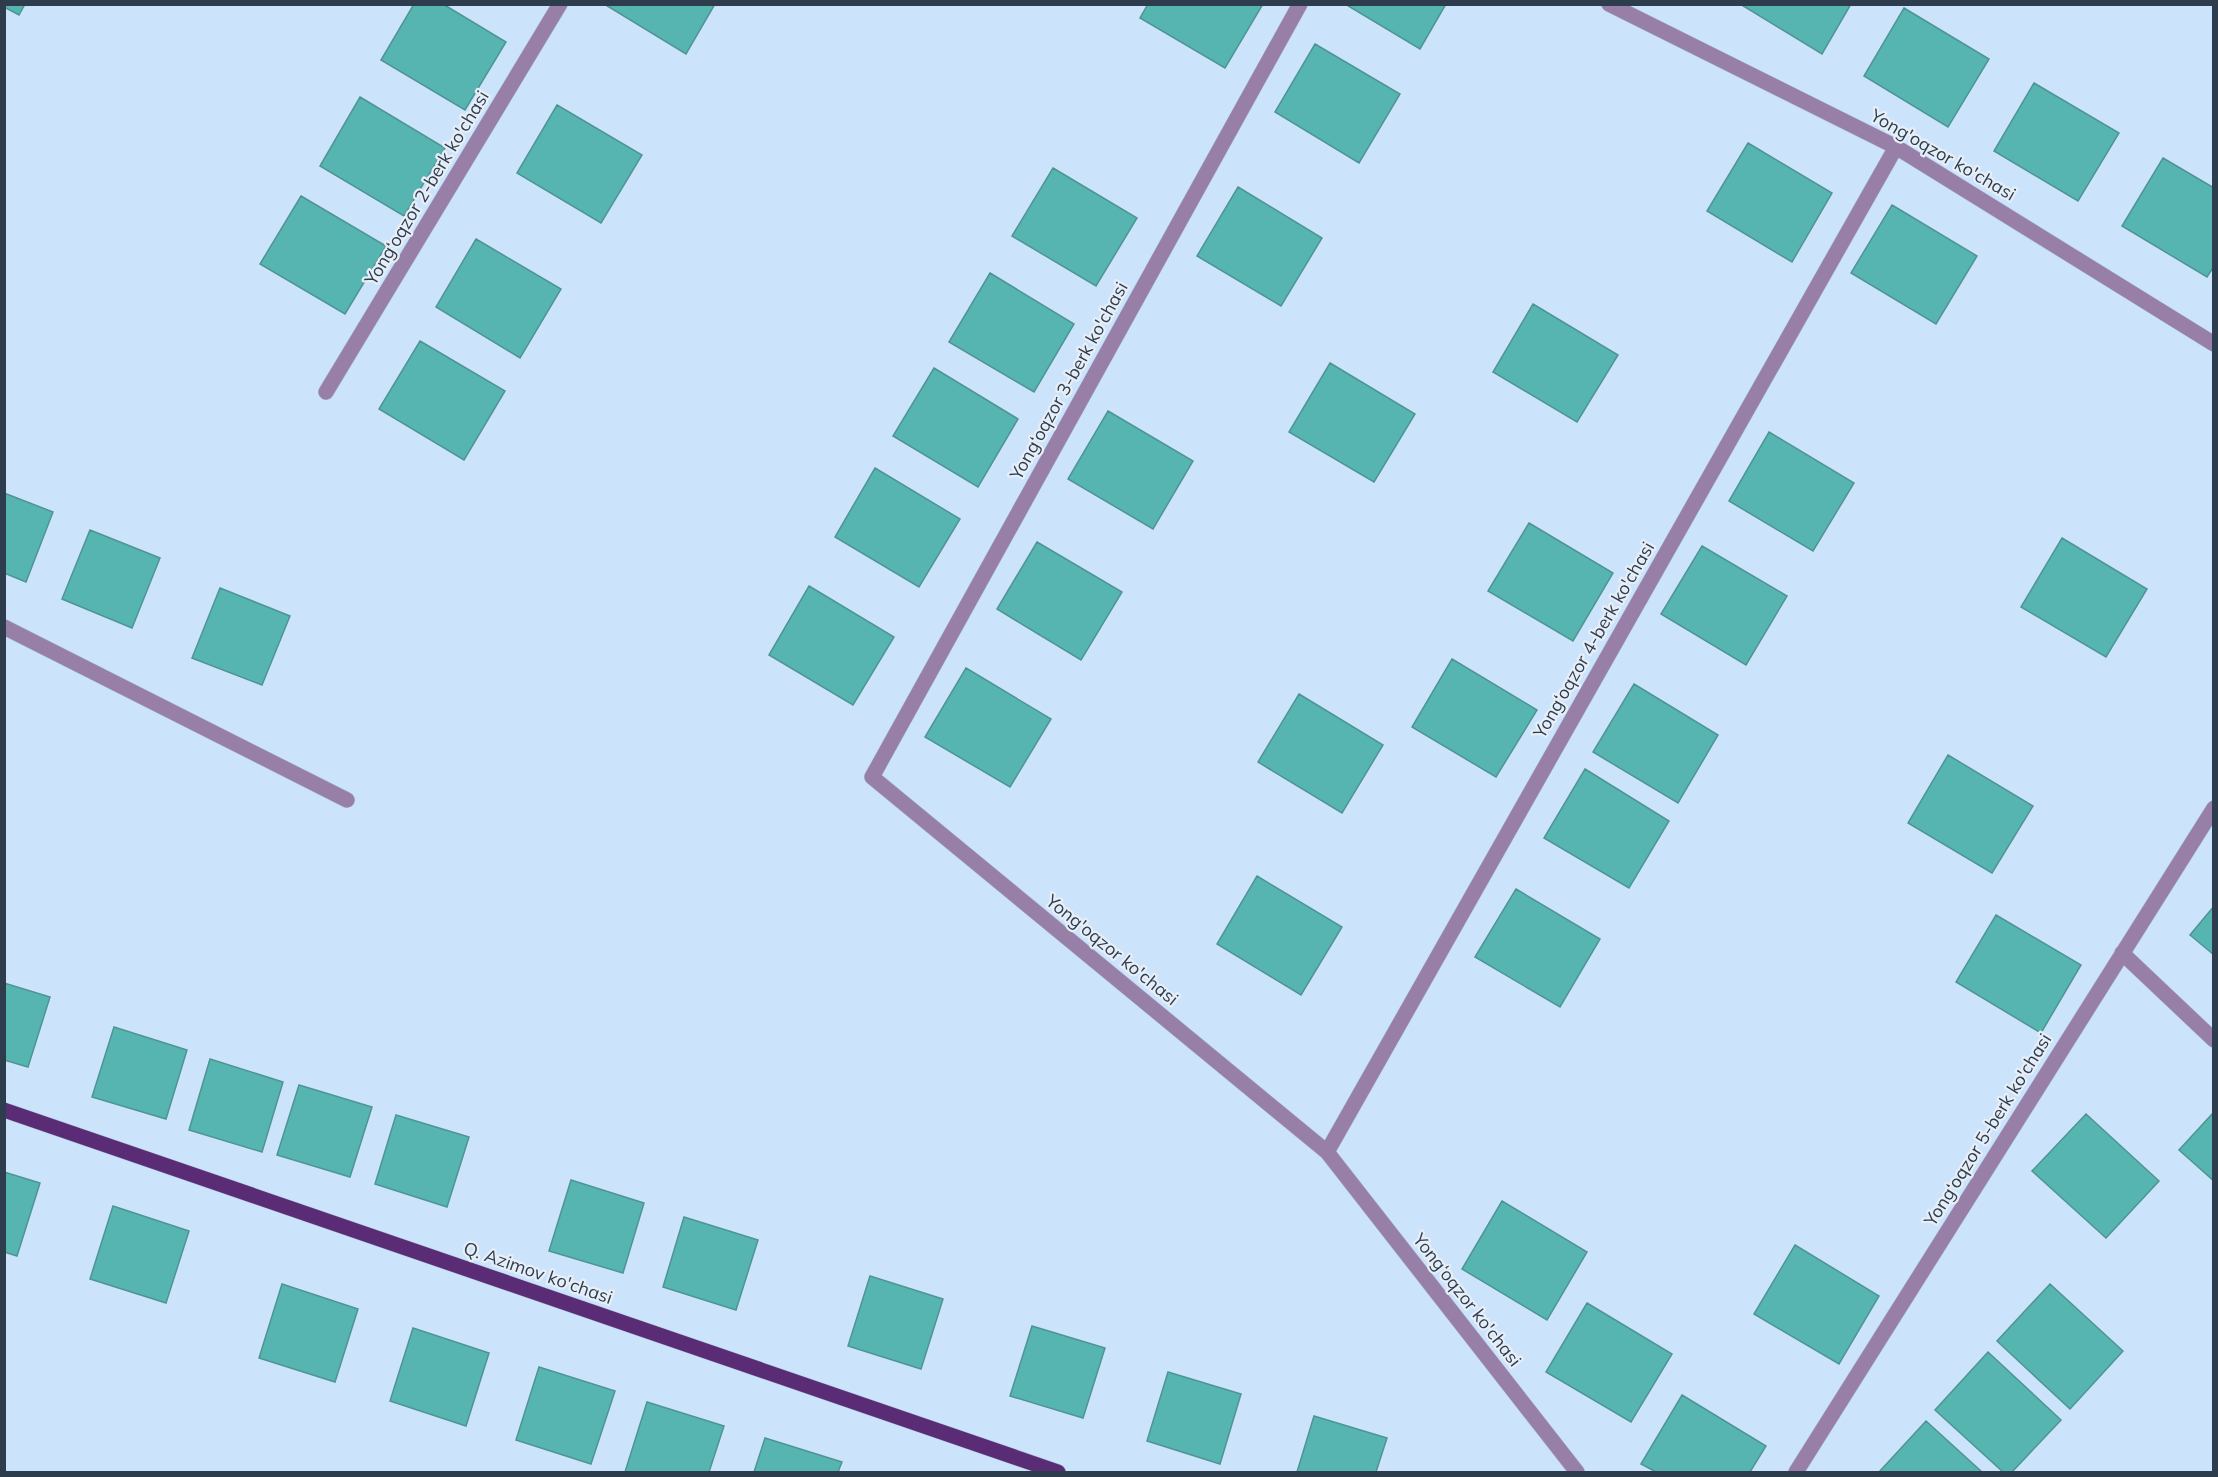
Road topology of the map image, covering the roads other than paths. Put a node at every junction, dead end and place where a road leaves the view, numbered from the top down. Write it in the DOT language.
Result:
graph roads {
  1 [pos="560,4"];
  2 [pos="1300,4"];
  3 [pos="1609,4"];
  4 [pos="1896,147"];
  5 [pos="2214,344"];
  6 [pos="326,392"];
  7 [pos="4,627"];
  8 [pos="872,777"];
  9 [pos="347,800"];
  10 [pos="2214,808"];
  11 [pos="2122,953"];
  12 [pos="2214,1040"];
  13 [pos="4,1110"];
  14 [pos="1327,1152"];
  15 [pos="1058,1473"];
  16 [pos="1577,1473"];
  17 [pos="1796,1473"];
  1 -- 6 [label="street, Yong‘oqzor 2-berk ko'chasi"];
  2 -- 8 [label="street, Yong‘oqzor 3-berk ko'chasi"];
  3 -- 4 [label="street, Yong'oqzor ko'chasi"];
  4 -- 5 [label="street, Yong'oqzor ko'chasi"];
  4 -- 14 [label="street, Yong‘oqzor 4-berk ko'chasi"];
  7 -- 9 [label="street"];
  8 -- 14 [label="street, Yong'oqzor ko'chasi"];
  10 -- 11 [label="street, Yong‘oqzor 5-berk ko'chasi"];
  11 -- 12 [label="street"];
  11 -- 17 [label="street, Yong‘oqzor 5-berk ko'chasi"];
  13 -- 15 [label="main road, Q. Azimov ko'chasi"];
  14 -- 16 [label="street, Yong‘oqzor ko'chasi"];
}
